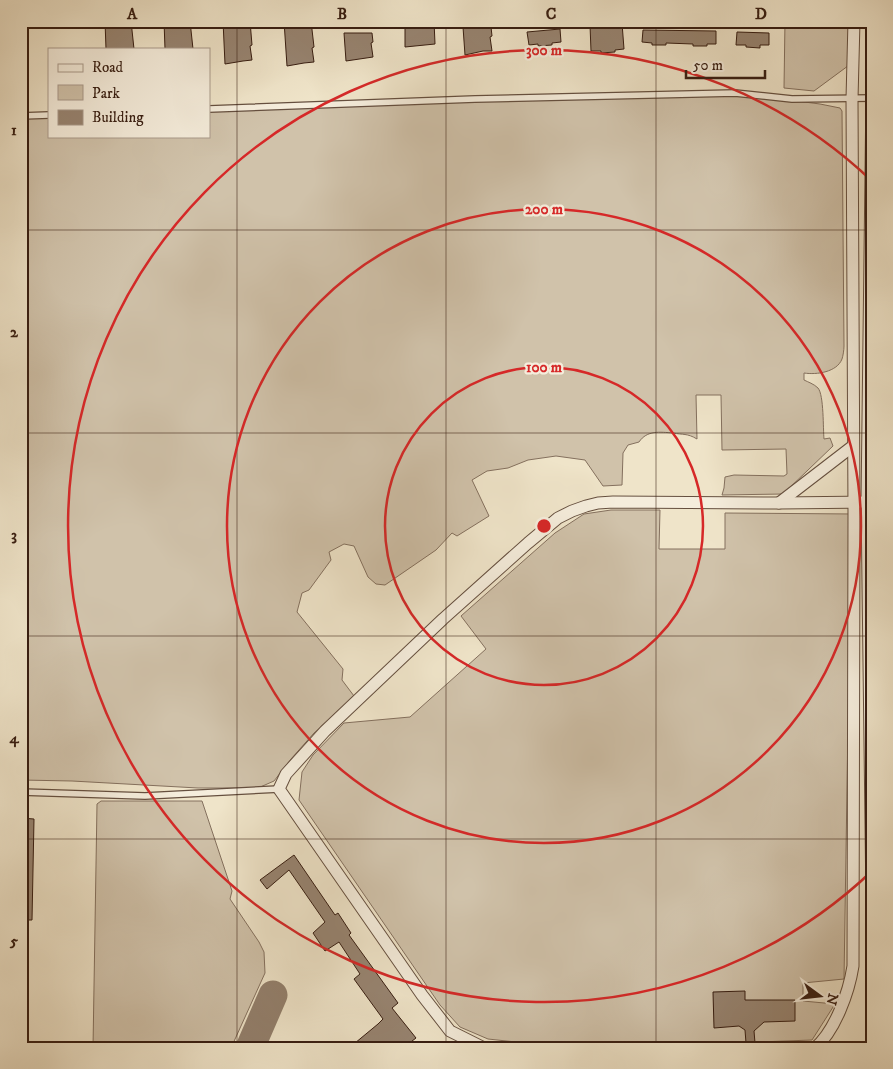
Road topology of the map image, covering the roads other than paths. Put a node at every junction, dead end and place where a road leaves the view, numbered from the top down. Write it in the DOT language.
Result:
graph roads {
  1 [pos="854,21"];
  2 [pos="872,90"];
  3 [pos="872,98"];
  4 [pos="852,99"];
  5 [pos="210,109"];
  6 [pos="48,115"];
  7 [pos="21,116"];
  8 [pos="853,446"];
  9 [pos="854,502"];
  10 [pos="869,502"];
  11 [pos="779,503"];
  12 [pos="279,789"];
  13 [pos="21,792"];
  14 [pos="872,904"];
  15 [pos="484,1048"];
  16 [pos="815,1048"];
  1 -- 4 [label="street"];
  2 -- 3 [label="street"];
  3 -- 4 [label="lane"];
  3 -- 10 [label="street"];
  4 -- 5 [label="lane"];
  4 -- 8 [label="street"];
  6 -- 7 [label="lane"];
  8 -- 9 [label="street"];
  8 -- 11 [label="street"];
  9 -- 10 [label="street"];
  9 -- 11 [label="street"];
  9 -- 16 [label="street"];
  10 -- 14 [label="street"];
  11 -- 12 [label="street"];
  12 -- 13 [label="lane"];
  12 -- 15 [label="street"];
}
